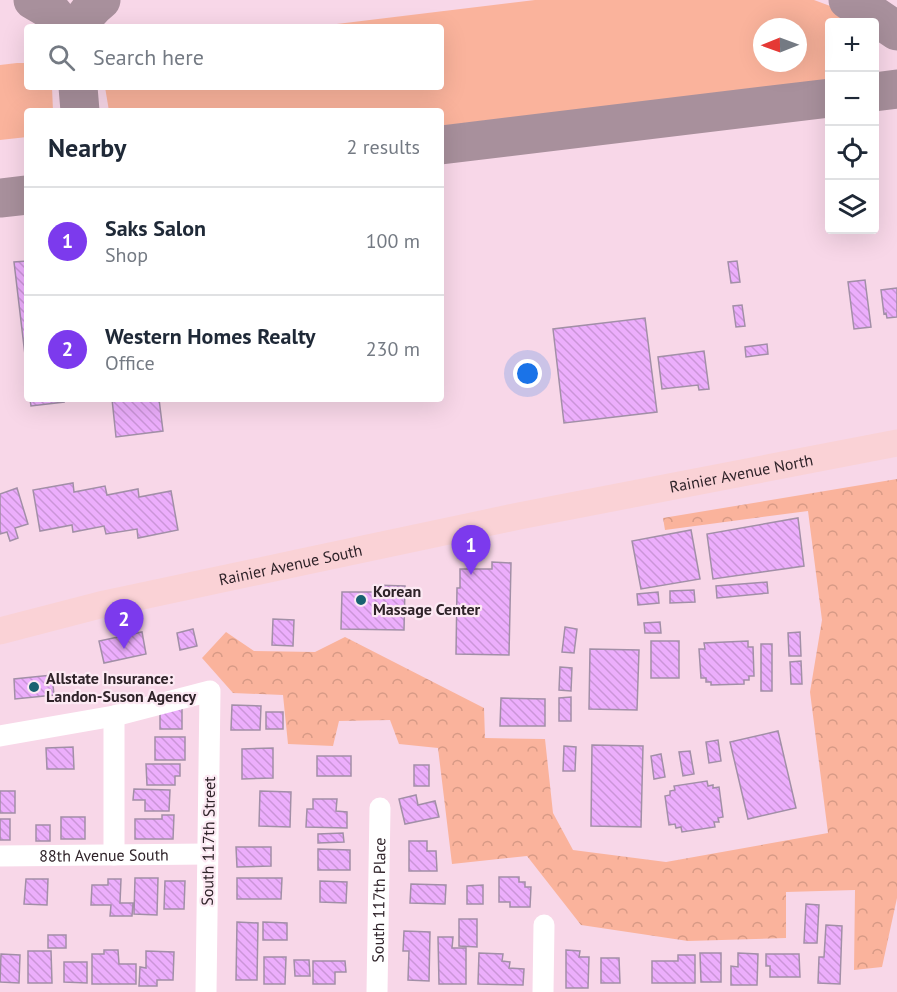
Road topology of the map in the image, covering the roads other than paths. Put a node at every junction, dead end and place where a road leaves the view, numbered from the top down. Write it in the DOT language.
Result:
graph roads {
  1 [pos="897,443"];
  2 [pos="584,504"];
  3 [pos="0,631"];
  4 [pos="114,716"];
  5 [pos="0,736"];
  6 [pos="380,808"];
  7 [pos="208,854"];
  8 [pos="114,855"];
  9 [pos="0,856"];
  10 [pos="544,925"];
  11 [pos="206,992"];
  12 [pos="377,992"];
  13 [pos="543,992"];
  1 -- 2 [label="main road, Rainier Avenue North"];
  2 -- 3 [label="main road, Rainier Avenue South"];
  4 -- 5 [label="street"];
  4 -- 7 [label="street, South 117th Street"];
  4 -- 8 [label="street"];
  6 -- 12 [label="street, South 117th Place"];
  7 -- 8 [label="street, 88th Avenue South"];
  7 -- 11 [label="street, South 117th Street"];
  8 -- 9 [label="street, 88th Avenue South"];
  10 -- 13 [label="street"];
}
